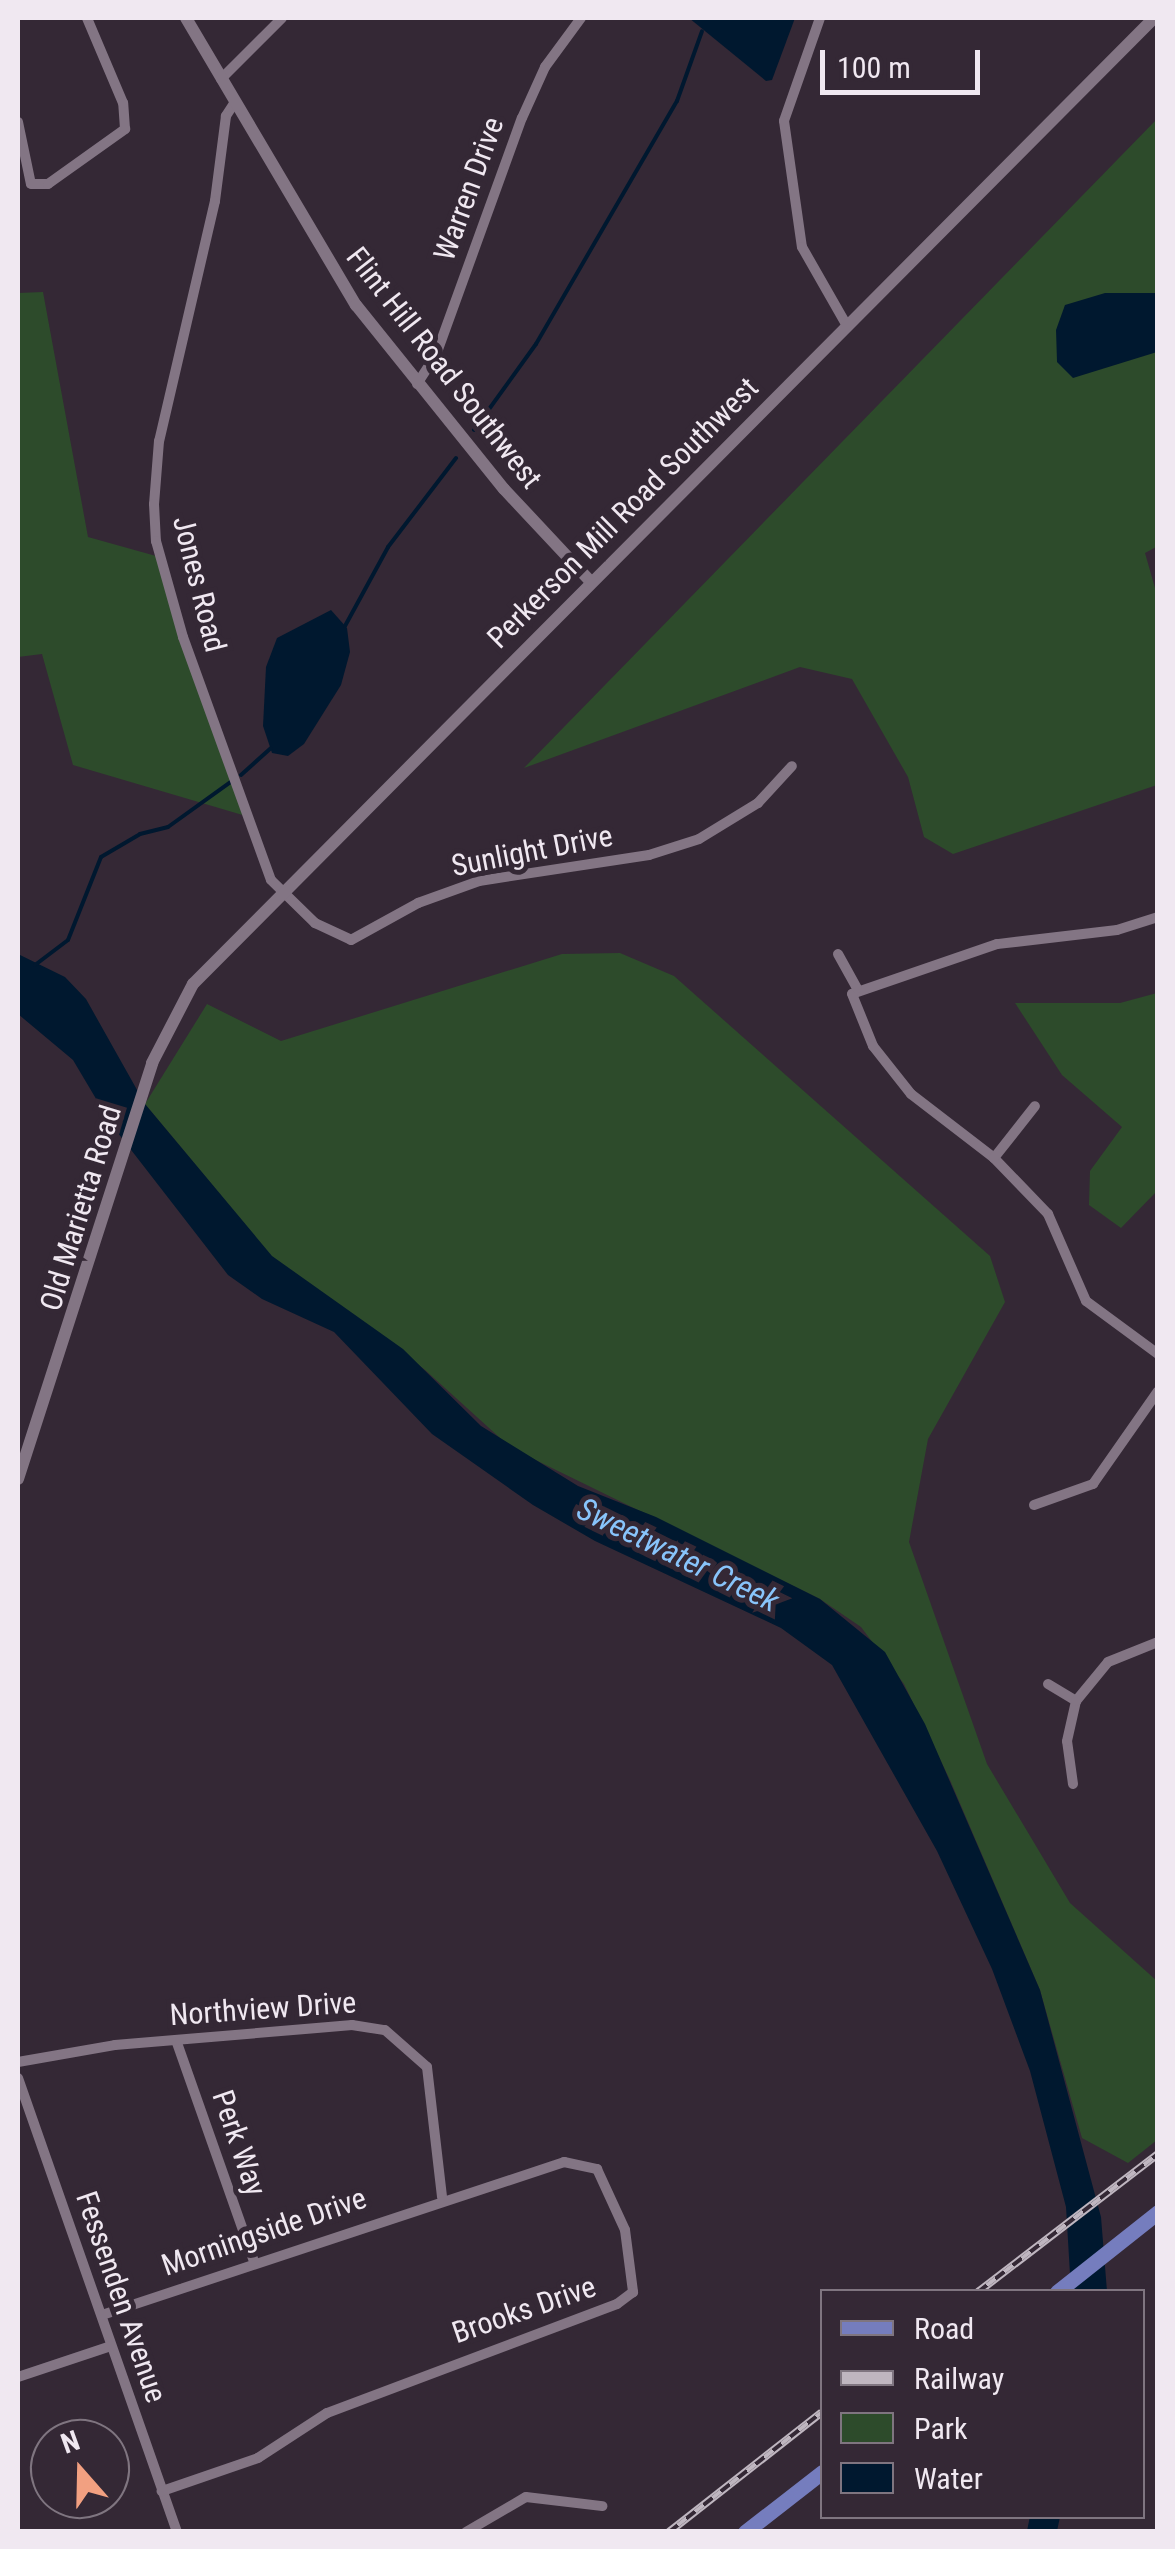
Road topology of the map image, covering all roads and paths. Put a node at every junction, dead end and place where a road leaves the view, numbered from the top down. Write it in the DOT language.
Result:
graph roads {
  1 [pos="87,18"];
  2 [pos="186,18"];
  3 [pos="282,18"];
  4 [pos="581,18"];
  5 [pos="820,18"];
  6 [pos="1154,18"];
  7 [pos="221,78"];
  8 [pos="234,102"];
  9 [pos="18,122"];
  10 [pos="846,324"];
  11 [pos="418,384"];
  12 [pos="590,582"];
  13 [pos="792,766"];
  14 [pos="280,890"];
  15 [pos="1158,917"];
  16 [pos="838,954"];
  17 [pos="857,988"];
  18 [pos="152,1063"];
  19 [pos="1035,1106"];
  20 [pos="994,1158"];
  21 [pos="1158,1354"];
  22 [pos="1158,1391"];
  23 [pos="18,1480"];
  24 [pos="1034,1505"];
  25 [pos="1158,1642"];
  26 [pos="1048,1684"];
  27 [pos="1076,1701"];
  28 [pos="1073,1784"];
  29 [pos="176,2040"];
  30 [pos="18,2062"];
  31 [pos="18,2078"];
  32 [pos="442,2197"];
  33 [pos="1158,2212"];
  34 [pos="254,2262"];
  35 [pos="1061,2289"];
  36 [pos="102,2315"];
  37 [pos="111,2346"];
  38 [pos="18,2377"];
  39 [pos="820,2474"];
  40 [pos="162,2491"];
  41 [pos="602,2506"];
  42 [pos="176,2532"];
  43 [pos="466,2532"];
  44 [pos="745,2532"];
  1 -- 9 [label="street"];
  2 -- 7 [label="street, Flint Hill Road Southwest"];
  3 -- 7 [label="street"];
  4 -- 11 [label="street, Warren Drive"];
  5 -- 10 [label="street"];
  6 -- 10 [label="street, Perkerson Mill Road Southwest"];
  7 -- 8 [label="street, Flint Hill Road Southwest"];
  8 -- 11 [label="street, Flint Hill Road Southwest"];
  8 -- 14 [label="street, Jones Road"];
  10 -- 12 [label="street, Perkerson Mill Road Southwest"];
  11 -- 12 [label="street, Flint Hill Road Southwest"];
  12 -- 14 [label="street, Perkerson Mill Road Southwest"];
  13 -- 14 [label="street, Sunlight Drive"];
  14 -- 18 [label="street, Perkerson Mill Road Southwest"];
  15 -- 17 [label="street"];
  16 -- 17 [label="street"];
  17 -- 20 [label="street"];
  18 -- 23 [label="street, Old Marietta Road"];
  19 -- 20 [label="street"];
  20 -- 21 [label="street"];
  22 -- 24 [label="street"];
  25 -- 27 [label="street"];
  26 -- 27 [label="street"];
  27 -- 28 [label="street"];
  29 -- 30 [label="street, Northview Drive"];
  29 -- 32 [label="street, Northview Drive"];
  29 -- 34 [label="street, Perk Way"];
  31 -- 36 [label="street, Fessenden Avenue"];
  32 -- 34 [label="street, Morningside Drive"];
  32 -- 40 [label="street, Brooks Drive"];
  33 -- 35 [label="main road"];
  34 -- 36 [label="street, Morningside Drive"];
  36 -- 37 [label="street, Fessenden Avenue"];
  37 -- 38 [label="street"];
  37 -- 40 [label="street, Fessenden Avenue"];
  39 -- 44 [label="main road"];
  40 -- 42 [label="street, Fessenden Avenue"];
  41 -- 43 [label="street"];
}
